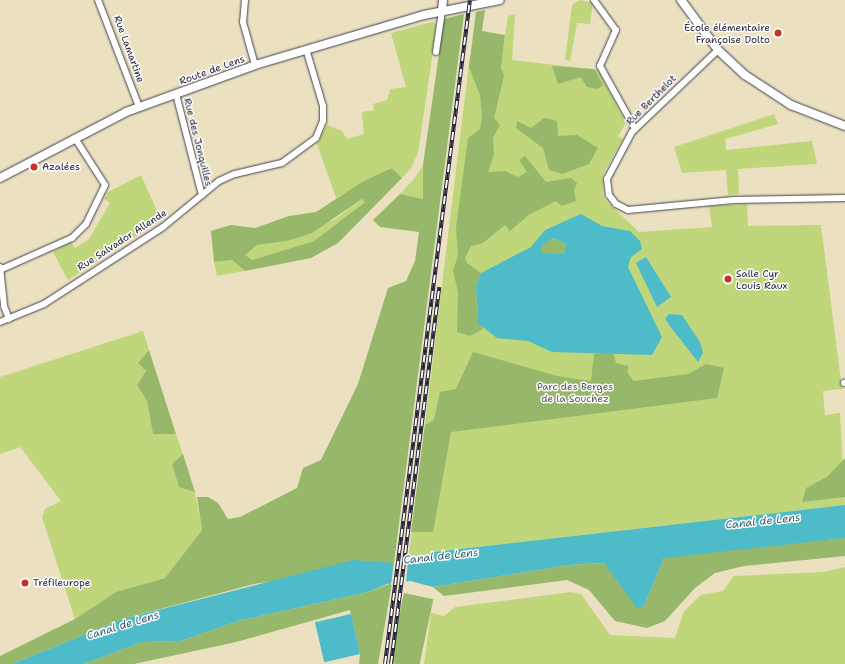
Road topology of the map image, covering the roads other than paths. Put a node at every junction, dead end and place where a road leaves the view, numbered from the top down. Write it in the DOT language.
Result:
graph roads {
  1 [pos="98,0"];
  2 [pos="245,0"];
  3 [pos="443,0"];
  4 [pos="500,0"];
  5 [pos="594,0"];
  6 [pos="681,0"];
  7 [pos="442,11"];
  8 [pos="306,49"];
  9 [pos="718,50"];
  10 [pos="436,52"];
  11 [pos="255,65"];
  12 [pos="176,94"];
  13 [pos="139,107"];
  14 [pos="845,126"];
  15 [pos="635,129"];
  16 [pos="75,138"];
  17 [pos="0,178"];
  18 [pos="202,195"];
  19 [pos="845,198"];
  20 [pos="1,268"];
  21 [pos="9,319"];
  22 [pos="0,322"];
  1 -- 13 [label="street, Rue Lamartine"];
  2 -- 11 [label="street"];
  3 -- 7 [label="street"];
  4 -- 7 [label="street, Route de Lens"];
  5 -- 15 [label="street"];
  6 -- 9 [label="street"];
  7 -- 8 [label="street, Route de Lens"];
  7 -- 10 [label="street"];
  8 -- 11 [label="street, Route de Lens"];
  8 -- 18 [label="street, Rue Salvador Allende"];
  9 -- 14 [label="street"];
  9 -- 15 [label="street, Rue Berthelot"];
  11 -- 12 [label="street, Route de Lens"];
  12 -- 13 [label="street, Route de Lens"];
  12 -- 18 [label="street, Rue des Jonquilles"];
  13 -- 16 [label="street, Route de Lens"];
  15 -- 19 [label="street, Rue Berthelot"];
  16 -- 17 [label="street, Route de Lens"];
  16 -- 20 [label="street"];
  18 -- 21 [label="street, Rue Salvador Allende"];
  20 -- 21 [label="street"];
  21 -- 22 [label="street, Rue Salvador Allende"];
}
